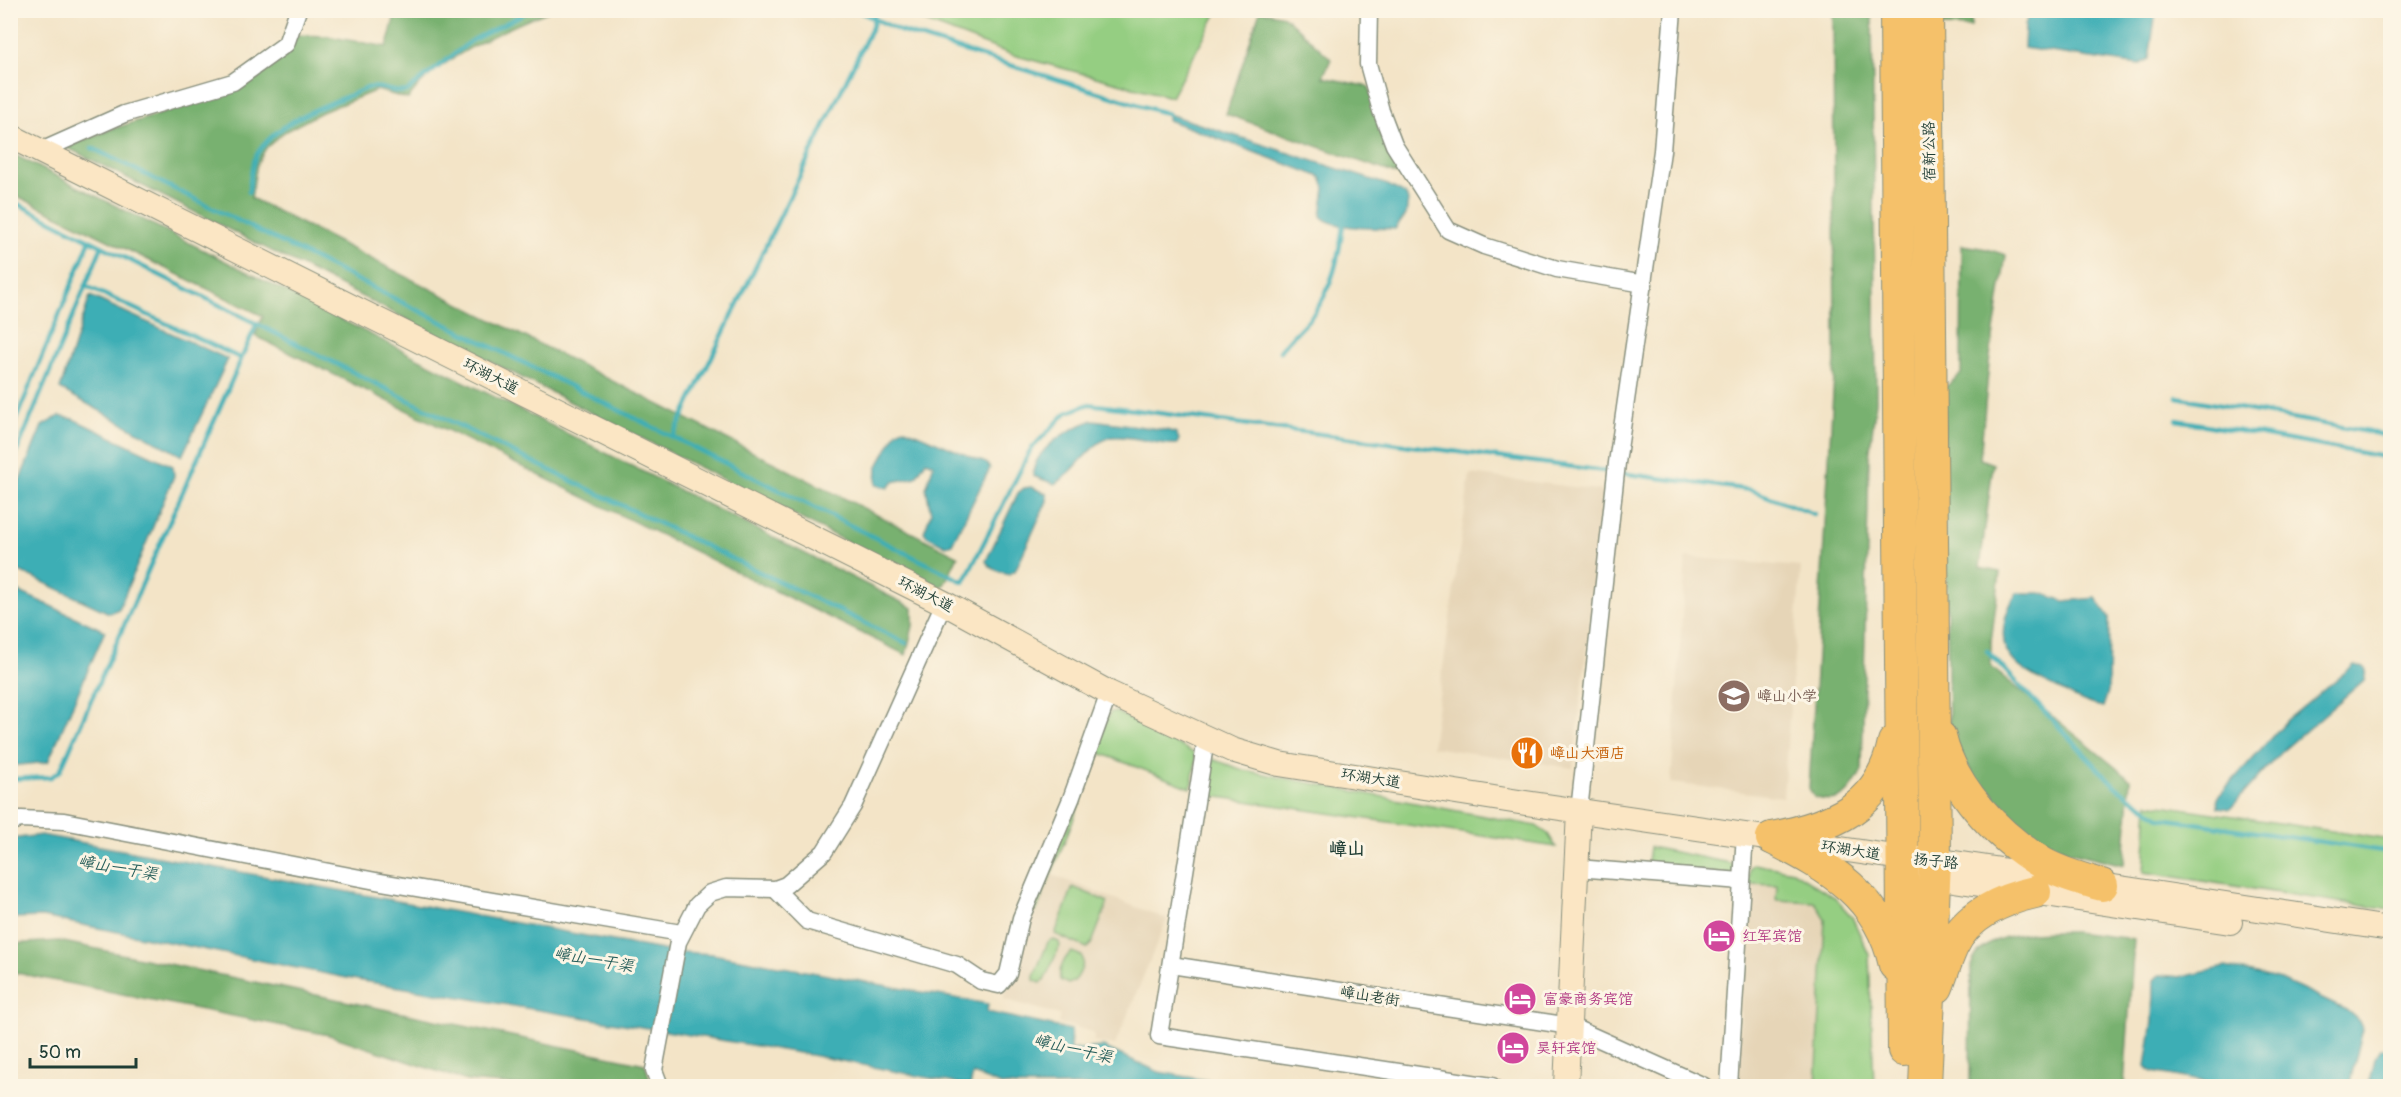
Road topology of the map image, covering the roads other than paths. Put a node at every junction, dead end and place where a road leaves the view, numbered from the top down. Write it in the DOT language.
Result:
graph roads {
  1 [pos="298,10"];
  2 [pos="1673,10"];
  3 [pos="1896,10"];
  4 [pos="1927,10"];
  5 [pos="1366,14"];
  6 [pos="10,136"];
  7 [pos="41,151"];
  8 [pos="1897,188"];
  9 [pos="1930,189"];
  10 [pos="1644,284"];
  11 [pos="944,603"];
  12 [pos="1109,693"];
  13 [pos="1902,702"];
  14 [pos="1933,705"];
  15 [pos="1206,739"];
  16 [pos="1580,811"];
  17 [pos="10,822"];
  18 [pos="1758,836"];
  19 [pos="1902,858"];
  20 [pos="1577,868"];
  21 [pos="1934,868"];
  22 [pos="1742,881"];
  23 [pos="2102,885"];
  24 [pos="775,889"];
  25 [pos="2035,892"];
  26 [pos="2391,929"];
  27 [pos="680,938"];
  28 [pos="2391,946"];
  29 [pos="1171,965"];
  30 [pos="1916,1011"];
  31 [pos="1570,1026"];
  32 [pos="660,1086"];
  33 [pos="1492,1086"];
  34 [pos="1566,1086"];
  35 [pos="1704,1086"];
  36 [pos="1729,1086"];
  37 [pos="1904,1086"];
  38 [pos="1925,1086"];
  1 -- 7 [label="street"];
  2 -- 10 [label="street"];
  3 -- 8 [label="highway"];
  4 -- 9 [label="highway, 宿新公路"];
  5 -- 10 [label="street"];
  6 -- 7 [label="main road, 环湖大道"];
  7 -- 11 [label="main road, 环湖大道"];
  8 -- 9 [label="highway, 宿新公路"];
  8 -- 13 [label="highway"];
  9 -- 14 [label="highway"];
  10 -- 16 [label="street"];
  11 -- 12 [label="main road, 环湖大道"];
  11 -- 24 [label="street"];
  12 -- 15 [label="main road, 环湖大道"];
  12 -- 24 [label="street"];
  13 -- 18 [label="highway"];
  13 -- 19 [label="highway"];
  14 -- 21 [label="highway"];
  14 -- 23 [label="highway"];
  15 -- 16 [label="main road, 环湖大道"];
  15 -- 29 [label="street"];
  16 -- 18 [label="main road, 环湖大道"];
  16 -- 20 [label="main road"];
  17 -- 27 [label="street"];
  18 -- 19 [label="main road, 环湖大道"];
  18 -- 22 [label="street"];
  18 -- 30 [label="highway"];
  19 -- 21 [label="main road, 扬子路"];
  19 -- 30 [label="highway"];
  20 -- 22 [label="street"];
  20 -- 31 [label="main road"];
  21 -- 23 [label="main road, 扬子路"];
  21 -- 25 [label="main road, 扬子路"];
  21 -- 30 [label="highway"];
  22 -- 36 [label="street"];
  23 -- 26 [label="main road, 扬子路"];
  24 -- 27 [label="street"];
  25 -- 28 [label="main road, 扬子路"];
  25 -- 30 [label="highway"];
  27 -- 32 [label="street"];
  29 -- 31 [label="street, 嶂山老街"];
  29 -- 33 [label="street"];
  30 -- 37 [label="highway"];
  30 -- 38 [label="highway"];
  31 -- 34 [label="main road"];
  31 -- 35 [label="street, 嶂山老街"];
}
